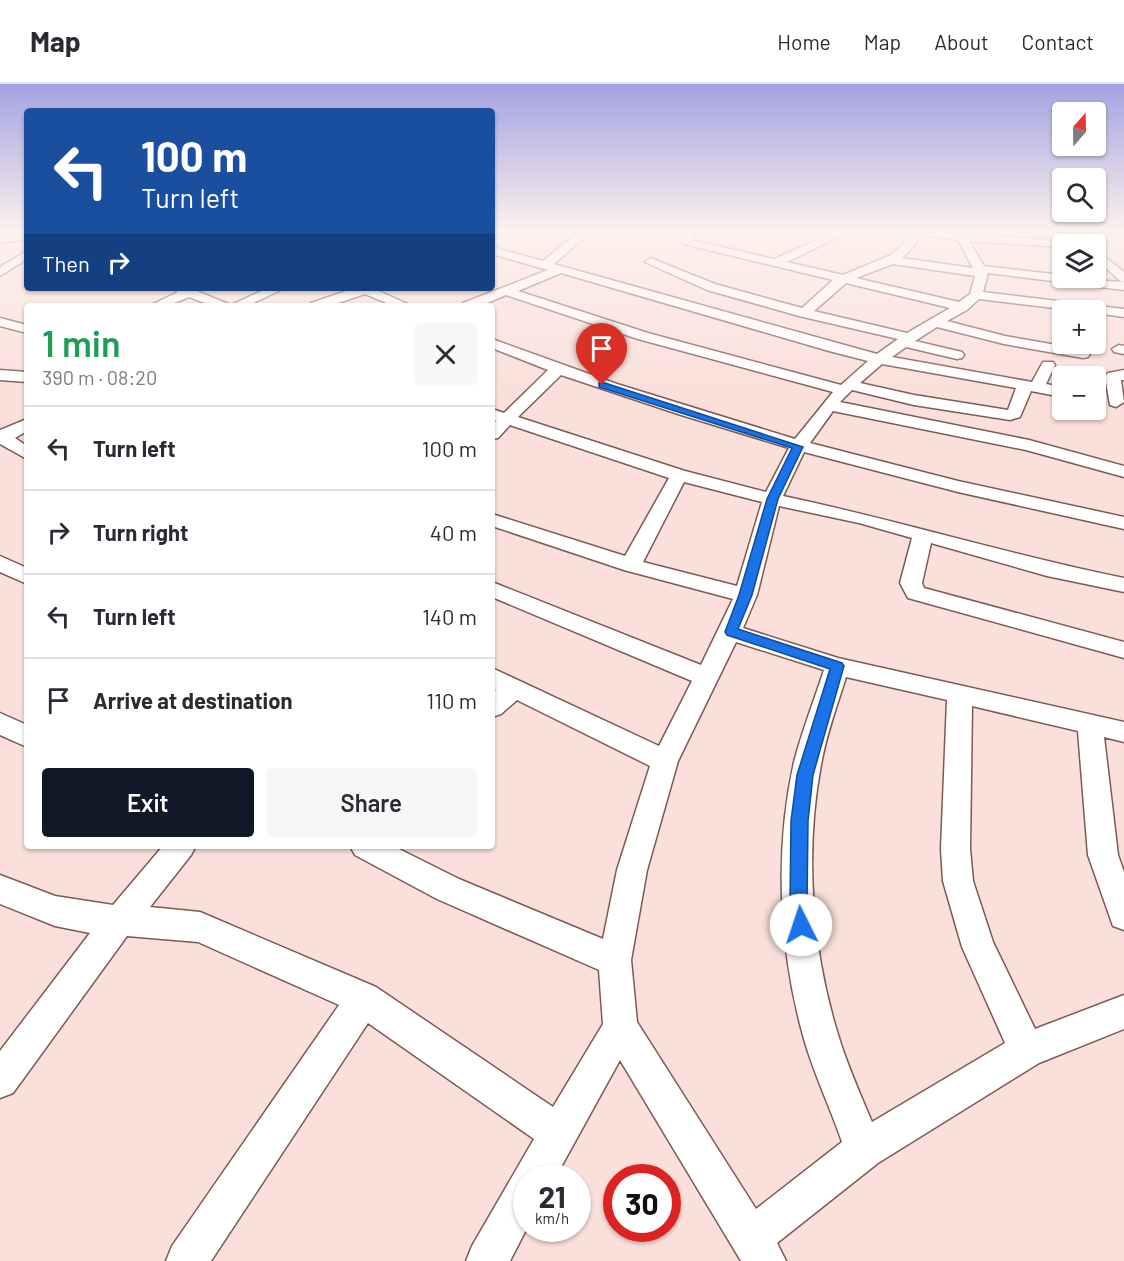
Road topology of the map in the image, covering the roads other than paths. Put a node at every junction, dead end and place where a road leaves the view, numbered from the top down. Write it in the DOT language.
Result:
graph roads {
  1 [pos="519,286"];
  2 [pos="614,286"];
  3 [pos="709,286"];
  4 [pos="835,286"];
  5 [pos="872,286"];
  6 [pos="978,286"];
  7 [pos="1105,288"];
  8 [pos="181,291"];
  9 [pos="186,291"];
  10 [pos="272,291"];
  11 [pos="357,291"];
  12 [pos="368,291"];
  13 [pos="506,291"];
  14 [pos="976,295"];
  15 [pos="402,302"];
  16 [pos="161,303"];
  17 [pos="217,303"];
  18 [pos="243,303"];
  19 [pos="324,303"];
  20 [pos="476,303"];
  21 [pos="962,307"];
  22 [pos="804,313"];
  23 [pos="1122,313"];
  24 [pos="0,322"];
  25 [pos="935,322"];
  26 [pos="24,328"];
  27 [pos="907,340"];
  28 [pos="495,344"];
  29 [pos="1052,349"];
  30 [pos="957,355"];
  31 [pos="879,359"];
  32 [pos="1048,364"];
  33 [pos="557,370"];
  34 [pos="0,375"];
  35 [pos="1124,375"];
  36 [pos="24,377"];
  37 [pos="1031,387"];
  38 [pos="1052,390"];
  39 [pos="840,393"];
  40 [pos="1120,403"];
  41 [pos="499,417"];
  42 [pos="24,425"];
  43 [pos="1,440"];
  44 [pos="798,447"];
  45 [pos="23,452"];
  46 [pos="1124,472"];
  47 [pos="679,475"];
  48 [pos="772,499"];
  49 [pos="495,521"];
  50 [pos="1124,523"];
  51 [pos="923,535"];
  52 [pos="0,562"];
  53 [pos="631,565"];
  54 [pos="24,575"];
  55 [pos="1124,585"];
  56 [pos="495,591"];
  57 [pos="746,595"];
  58 [pos="731,632"];
  59 [pos="1124,650"];
  60 [pos="837,666"];
  61 [pos="495,678"];
  62 [pos="708,678"];
  63 [pos="515,688"];
  64 [pos="958,694"];
  65 [pos="495,705"];
  66 [pos="0,723"];
  67 [pos="1090,724"];
  68 [pos="1124,732"];
  69 [pos="24,735"];
  70 [pos="664,761"];
  71 [pos="179,849"];
  72 [pos="371,849"];
  73 [pos="0,889"];
  74 [pos="1124,915"];
  75 [pos="119,921"];
  76 [pos="615,960"];
  77 [pos="364,999"];
  78 [pos="1124,1012"];
  79 [pos="620,1026"];
  80 [pos="1027,1050"];
  81 [pos="0,1080"];
  82 [pos="558,1132"];
  83 [pos="864,1149"];
  84 [pos="541,1164"];
  85 [pos="513,1214"];
  86 [pos="758,1250"];
  87 [pos="187,1261"];
  88 [pos="487,1261"];
  1 -- 13 [label="street"];
  2 -- 31 [label="street"];
  3 -- 22 [label="street"];
  4 -- 22 [label="street"];
  5 -- 21 [label="street"];
  6 -- 14 [label="street"];
  7 -- 23 [label="street"];
  8 -- 16 [label="street"];
  9 -- 17 [label="street"];
  10 -- 18 [label="street"];
  11 -- 19 [label="street"];
  12 -- 15 [label="street"];
  13 -- 20 [label="street"];
  13 -- 39 [label="street"];
  14 -- 21 [label="street"];
  14 -- 23 [label="street"];
  21 -- 25 [label="street"];
  22 -- 27 [label="street"];
  24 -- 26 [label="street"];
  25 -- 27 [label="street"];
  25 -- 29 [label="street"];
  27 -- 30 [label="street"];
  27 -- 31 [label="street"];
  28 -- 33 [label="street"];
  31 -- 37 [label="street"];
  31 -- 39 [label="street"];
  32 -- 37 [label="street"];
  33 -- 41 [label="street"];
  33 -- 44 [label="street"];
  34 -- 36 [label="street"];
  35 -- 40 [label="street"];
  37 -- 38 [label="street"];
  37 -- 39 [label="street"];
  39 -- 44 [label="street"];
  39 -- 46 [label="street"];
  41 -- 47 [label="street"];
  42 -- 43 [label="street"];
  43 -- 45 [label="street"];
  44 -- 48 [label="street"];
  44 -- 50 [label="street"];
  47 -- 48 [label="street"];
  47 -- 53 [label="street"];
  48 -- 51 [label="street"];
  48 -- 57 [label="street"];
  49 -- 53 [label="street"];
  51 -- 55 [label="street"];
  51 -- 59 [label="street"];
  52 -- 54 [label="street"];
  53 -- 57 [label="street"];
  56 -- 62 [label="street"];
  57 -- 58 [label="street"];
  58 -- 60 [label="street"];
  58 -- 62 [label="street"];
  60 -- 64 [label="street"];
  60 -- 83 [label="street"];
  61 -- 63 [label="street"];
  62 -- 70 [label="street"];
  63 -- 65 [label="street"];
  63 -- 70 [label="street"];
  64 -- 67 [label="street"];
  64 -- 80 [label="street"];
  66 -- 69 [label="street"];
  67 -- 68 [label="street"];
  67 -- 74 [label="street"];
  70 -- 76 [label="street"];
  71 -- 75 [label="street"];
  72 -- 76 [label="street"];
  73 -- 75 [label="street"];
  75 -- 77 [label="street"];
  75 -- 81 [label="street"];
  76 -- 79 [label="street"];
  77 -- 82 [label="street"];
  77 -- 87 [label="street"];
  78 -- 80 [label="street"];
  79 -- 82 [label="street"];
  79 -- 86 [label="street"];
  80 -- 83 [label="street"];
  82 -- 84 [label="street"];
  83 -- 86 [label="street"];
  85 -- 88 [label="street"];
}
